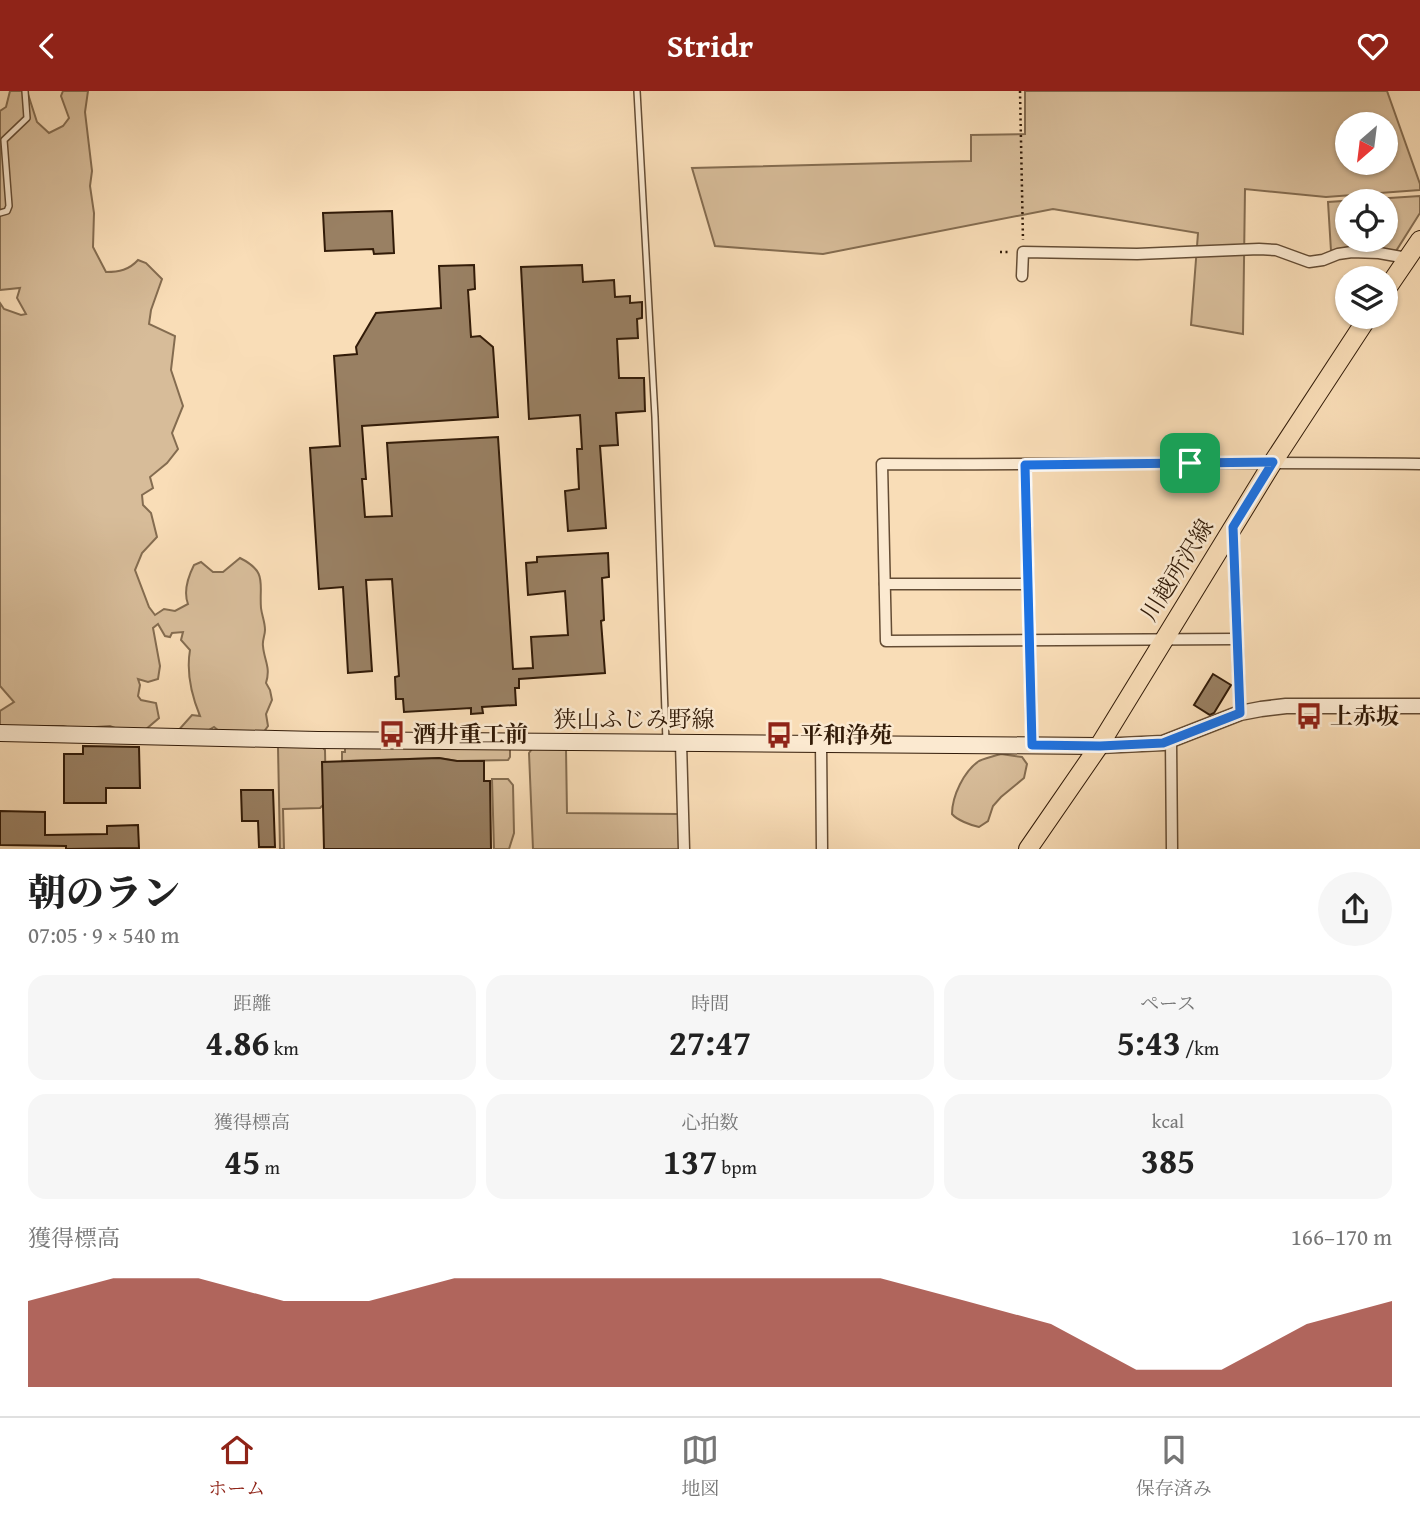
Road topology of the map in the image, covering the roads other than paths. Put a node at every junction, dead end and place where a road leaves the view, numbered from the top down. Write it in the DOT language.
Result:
graph roads {
  1 [pos="25,91"];
  2 [pos="637,91"];
  3 [pos="0,213"];
  4 [pos="1420,240"];
  5 [pos="1407,258"];
  6 [pos="1398,272"];
  7 [pos="1023,276"];
  8 [pos="1360,329"];
  9 [pos="1273,462"];
  10 [pos="1420,464"];
  11 [pos="1025,465"];
  12 [pos="1233,527"];
  13 [pos="885,584"];
  14 [pos="1027,584"];
  15 [pos="1164,639"];
  16 [pos="1237,639"];
  17 [pos="1030,641"];
  18 [pos="1420,706"];
  19 [pos="1240,713"];
  20 [pos="0,733"];
  21 [pos="1171,741"];
  22 [pos="673,743"];
  23 [pos="821,743"];
  24 [pos="1032,745"];
  25 [pos="1100,746"];
  26 [pos="684,849"];
  27 [pos="822,849"];
  28 [pos="1028,849"];
  29 [pos="1172,849"];
  1 -- 3 [label="lane"];
  2 -- 22 [label="lane"];
  4 -- 5 [label="main road"];
  5 -- 6 [label="main road"];
  5 -- 7 [label="street"];
  8 -- 9 [label="main road, 川越所沢線"];
  9 -- 10 [label="street"];
  9 -- 11 [label="street"];
  9 -- 12 [label="main road, 川越所沢線"];
  11 -- 13 [label="street"];
  11 -- 14 [label="street"];
  12 -- 15 [label="main road, 川越所沢線"];
  12 -- 16 [label="street"];
  13 -- 14 [label="street"];
  13 -- 17 [label="street"];
  14 -- 17 [label="street"];
  15 -- 16 [label="street"];
  15 -- 17 [label="street"];
  15 -- 25 [label="main road, 川越所沢線"];
  16 -- 19 [label="street"];
  17 -- 24 [label="street"];
  18 -- 19 [label="street"];
  19 -- 21 [label="street"];
  20 -- 22 [label="main road, 狭山ふじみ野線"];
  21 -- 25 [label="street"];
  21 -- 29 [label="street"];
  22 -- 23 [label="main road, 狭山ふじみ野線"];
  22 -- 26 [label="street"];
  23 -- 24 [label="main road, 狭山ふじみ野線"];
  23 -- 27 [label="street"];
  24 -- 25 [label="main road, 狭山ふじみ野線"];
  25 -- 28 [label="main road, 川越所沢線"];
}
